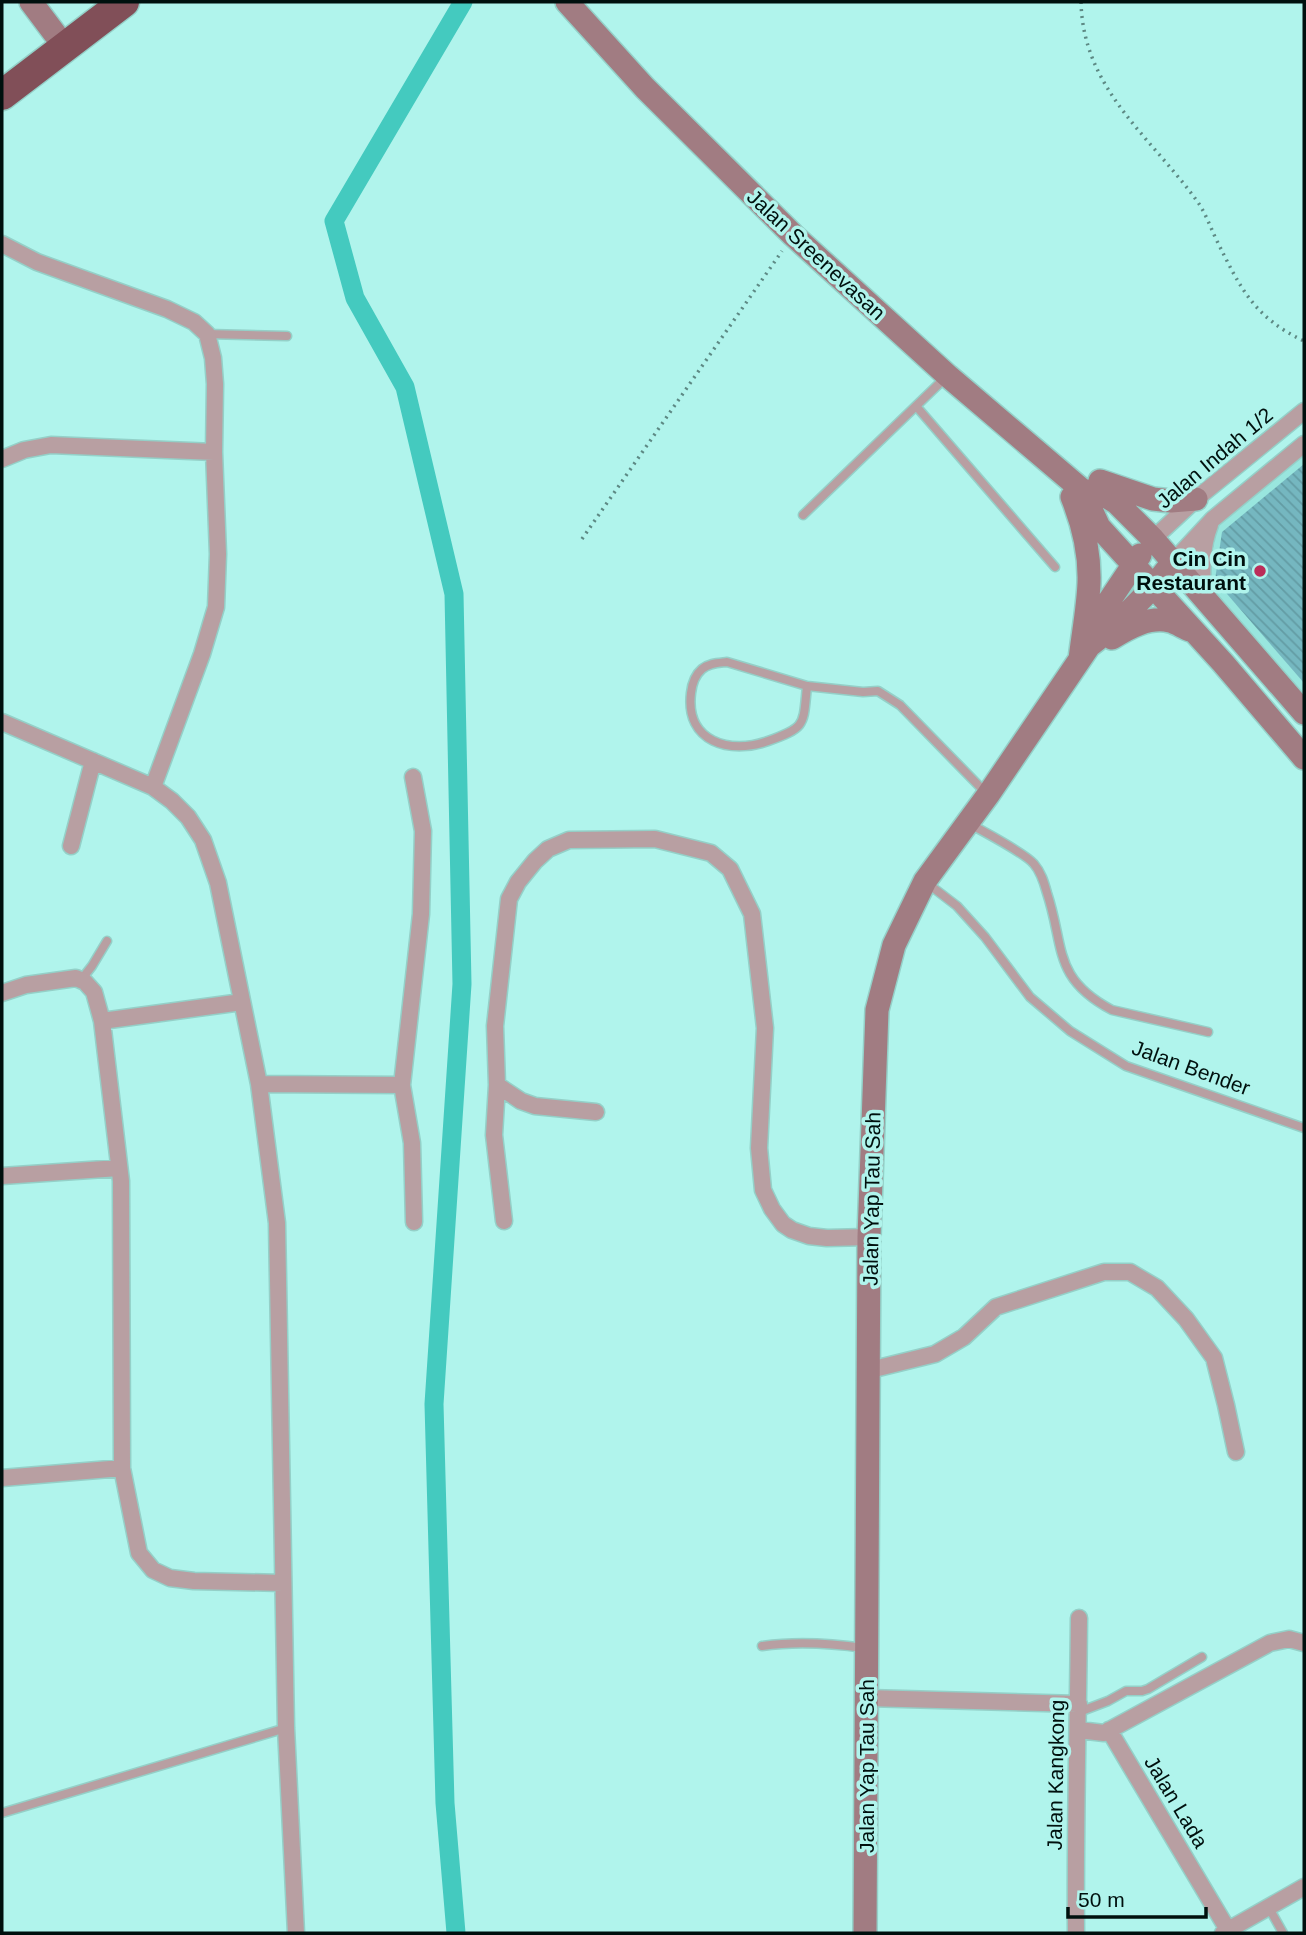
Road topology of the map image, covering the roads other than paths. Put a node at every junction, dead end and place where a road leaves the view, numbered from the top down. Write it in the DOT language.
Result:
graph roads {
  1 [pos="32,2"];
  2 [pos="99,2"];
  3 [pos="124,2"];
  4 [pos="567,2"];
  5 [pos="55,34"];
  6 [pos="2,74"];
  7 [pos="2,95"];
  8 [pos="2,244"];
  9 [pos="207,334"];
  10 [pos="287,335"];
  11 [pos="948,376"];
  12 [pos="916,406"];
  13 [pos="1304,411"];
  14 [pos="1304,444"];
  15 [pos="214,452"];
  16 [pos="2,459"];
  17 [pos="1056,468"];
  18 [pos="1082,490"];
  19 [pos="1196,499"];
  20 [pos="803,514"];
  21 [pos="1213,519"];
  22 [pos="1153,538"];
  23 [pos="1173,562"];
  24 [pos="1132,564"];
  25 [pos="1055,567"];
  26 [pos="1153,587"];
  27 [pos="1203,596"];
  28 [pos="1196,633"];
  29 [pos="1085,652"];
  30 [pos="807,686"];
  31 [pos="1304,713"];
  32 [pos="2,722"];
  33 [pos="1304,758"];
  34 [pos="93,761"];
  35 [pos="413,777"];
  36 [pos="153,787"];
  37 [pos="988,795"];
  38 [pos="967,822"];
  39 [pos="71,846"];
  40 [pos="925,881"];
  41 [pos="107,941"];
  42 [pos="81,980"];
  43 [pos="2,993"];
  44 [pos="242,1002"];
  45 [pos="102,1021"];
  46 [pos="1208,1032"];
  47 [pos="259,1084"];
  48 [pos="497,1085"];
  49 [pos="402,1086"];
  50 [pos="596,1112"];
  51 [pos="1304,1128"];
  52 [pos="120,1168"];
  53 [pos="2,1176"];
  54 [pos="504,1221"];
  55 [pos="414,1222"];
  56 [pos="869,1237"];
  57 [pos="870,1370"];
  58 [pos="1236,1452"];
  59 [pos="122,1468"];
  60 [pos="2,1478"];
  61 [pos="283,1583"];
  62 [pos="1079,1618"];
  63 [pos="1304,1643"];
  64 [pos="762,1646"];
  65 [pos="867,1648"];
  66 [pos="1202,1657"];
  67 [pos="867,1698"];
  68 [pos="1079,1708"];
  69 [pos="286,1728"];
  70 [pos="1079,1730"];
  71 [pos="1109,1730"];
  72 [pos="2,1814"];
  73 [pos="1304,1887"];
  74 [pos="1269,1908"];
  75 [pos="1226,1932"];
  76 [pos="296,1933"];
  77 [pos="865,1933"];
  78 [pos="1076,1933"];
  79 [pos="1283,1933"];
  1 -- 5 [label="street"];
  2 -- 5 [label="highway"];
  3 -- 7 [label="highway"];
  4 -- 11 [label="street, Jalan Sreenevasan"];
  5 -- 6 [label="highway"];
  8 -- 9 [label="street"];
  9 -- 10 [label="lane"];
  9 -- 15 [label="street"];
  11 -- 12 [label="lane"];
  11 -- 17 [label="street, Jalan Sreenevasan"];
  12 -- 20 [label="lane"];
  12 -- 25 [label="lane"];
  13 -- 19 [label="street, Jalan Indah 1/2"];
  14 -- 21 [label="street"];
  15 -- 16 [label="street"];
  15 -- 36 [label="street"];
  17 -- 18 [label="street, Jalan Sreenevasan"];
  17 -- 19 [label="street"];
  17 -- 29 [label="street"];
  18 -- 22 [label="street"];
  18 -- 24 [label="street"];
  19 -- 22 [label="street, Jalan Indah 1/2"];
  21 -- 23 [label="street"];
  21 -- 27 [label="street"];
  22 -- 23 [label="street"];
  22 -- 24 [label="street"];
  23 -- 26 [label="street, Jalan Yap Tau Sah"];
  23 -- 27 [label="street"];
  24 -- 26 [label="street"];
  24 -- 29 [label="street"];
  26 -- 28 [label="street"];
  26 -- 29 [label="street, Jalan Yap Tau Sah"];
  27 -- 31 [label="street"];
  28 -- 29 [label="street"];
  28 -- 33 [label="street"];
  29 -- 37 [label="street, Jalan Yap Tau Sah"];
  30 -- 30 [label="lane"];
  30 -- 37 [label="lane"];
  32 -- 34 [label="street"];
  34 -- 36 [label="street"];
  34 -- 39 [label="street"];
  35 -- 49 [label="street"];
  36 -- 44 [label="street"];
  37 -- 38 [label="street, Jalan Yap Tau Sah"];
  38 -- 40 [label="street, Jalan Yap Tau Sah"];
  38 -- 46 [label="lane"];
  40 -- 51 [label="lane, Jalan Bender"];
  40 -- 56 [label="street, Jalan Yap Tau Sah"];
  41 -- 42 [label="lane"];
  42 -- 43 [label="street"];
  42 -- 45 [label="street"];
  44 -- 45 [label="street"];
  44 -- 47 [label="street"];
  45 -- 52 [label="street"];
  47 -- 49 [label="street"];
  47 -- 61 [label="street"];
  48 -- 50 [label="street"];
  48 -- 54 [label="street"];
  48 -- 56 [label="street"];
  49 -- 55 [label="street"];
  52 -- 53 [label="street"];
  52 -- 59 [label="street"];
  56 -- 57 [label="street, Jalan Yap Tau Sah"];
  57 -- 58 [label="street"];
  57 -- 65 [label="street, Jalan Yap Tau Sah"];
  59 -- 60 [label="street"];
  59 -- 61 [label="street"];
  61 -- 69 [label="street"];
  62 -- 68 [label="street, Jalan Kangkong"];
  63 -- 71 [label="street"];
  64 -- 65 [label="lane"];
  65 -- 67 [label="street, Jalan Yap Tau Sah"];
  66 -- 68 [label="lane"];
  67 -- 68 [label="street"];
  67 -- 77 [label="street, Jalan Yap Tau Sah"];
  68 -- 70 [label="street, Jalan Kangkong"];
  69 -- 72 [label="lane"];
  69 -- 76 [label="street"];
  70 -- 71 [label="street"];
  70 -- 78 [label="street, Jalan Kangkong"];
  71 -- 75 [label="street, Jalan Lada"];
  73 -- 74 [label="street"];
  74 -- 75 [label="street"];
  74 -- 79 [label="lane"];
}
